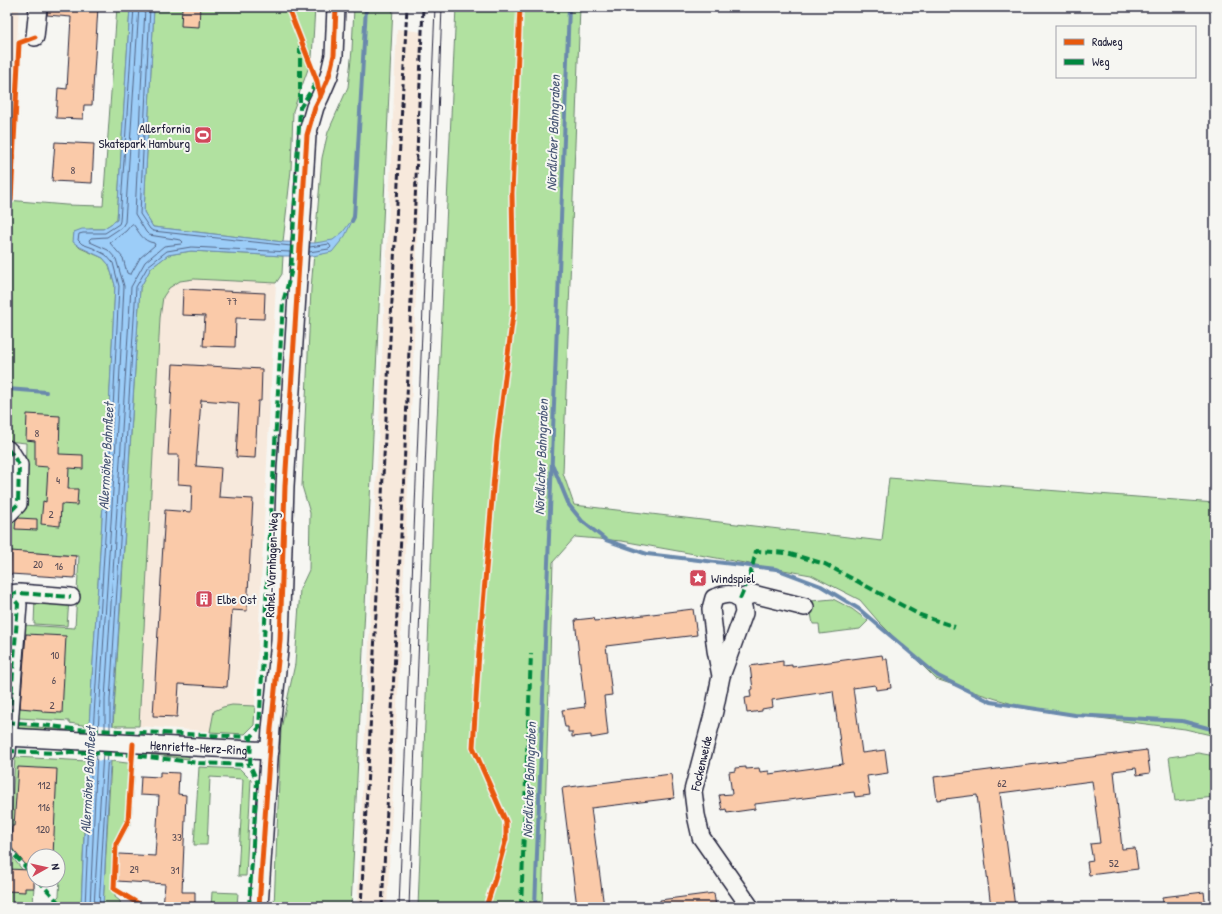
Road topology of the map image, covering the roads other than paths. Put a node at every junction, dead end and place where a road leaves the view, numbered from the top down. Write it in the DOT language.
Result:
graph roads {
  1 [pos="38,7"];
  2 [pos="336,7"];
  3 [pos="36,37"];
  4 [pos="7,449"];
  5 [pos="7,515"];
  6 [pos="13,596"];
  7 [pos="71,597"];
  8 [pos="740,599"];
  9 [pos="805,607"];
  10 [pos="721,676"];
  11 [pos="7,742"];
  12 [pos="270,751"];
  13 [pos="259,907"];
  14 [pos="750,907"];
  1 -- 3 [label="street"];
  2 -- 12 [label="street, Rahel-Varnhagen-Weg"];
  4 -- 5 [label="street"];
  6 -- 7 [label="street"];
  6 -- 11 [label="street"];
  8 -- 9 [label="street"];
  8 -- 10 [label="street, Fockenweide"];
  8 -- 10 [label="street, Fockenweide"];
  10 -- 14 [label="street, Fockenweide"];
  11 -- 12 [label="street, Henriette-Herz-Ring"];
  12 -- 13 [label="street, Rahel-Varnhagen-Weg"];
}
